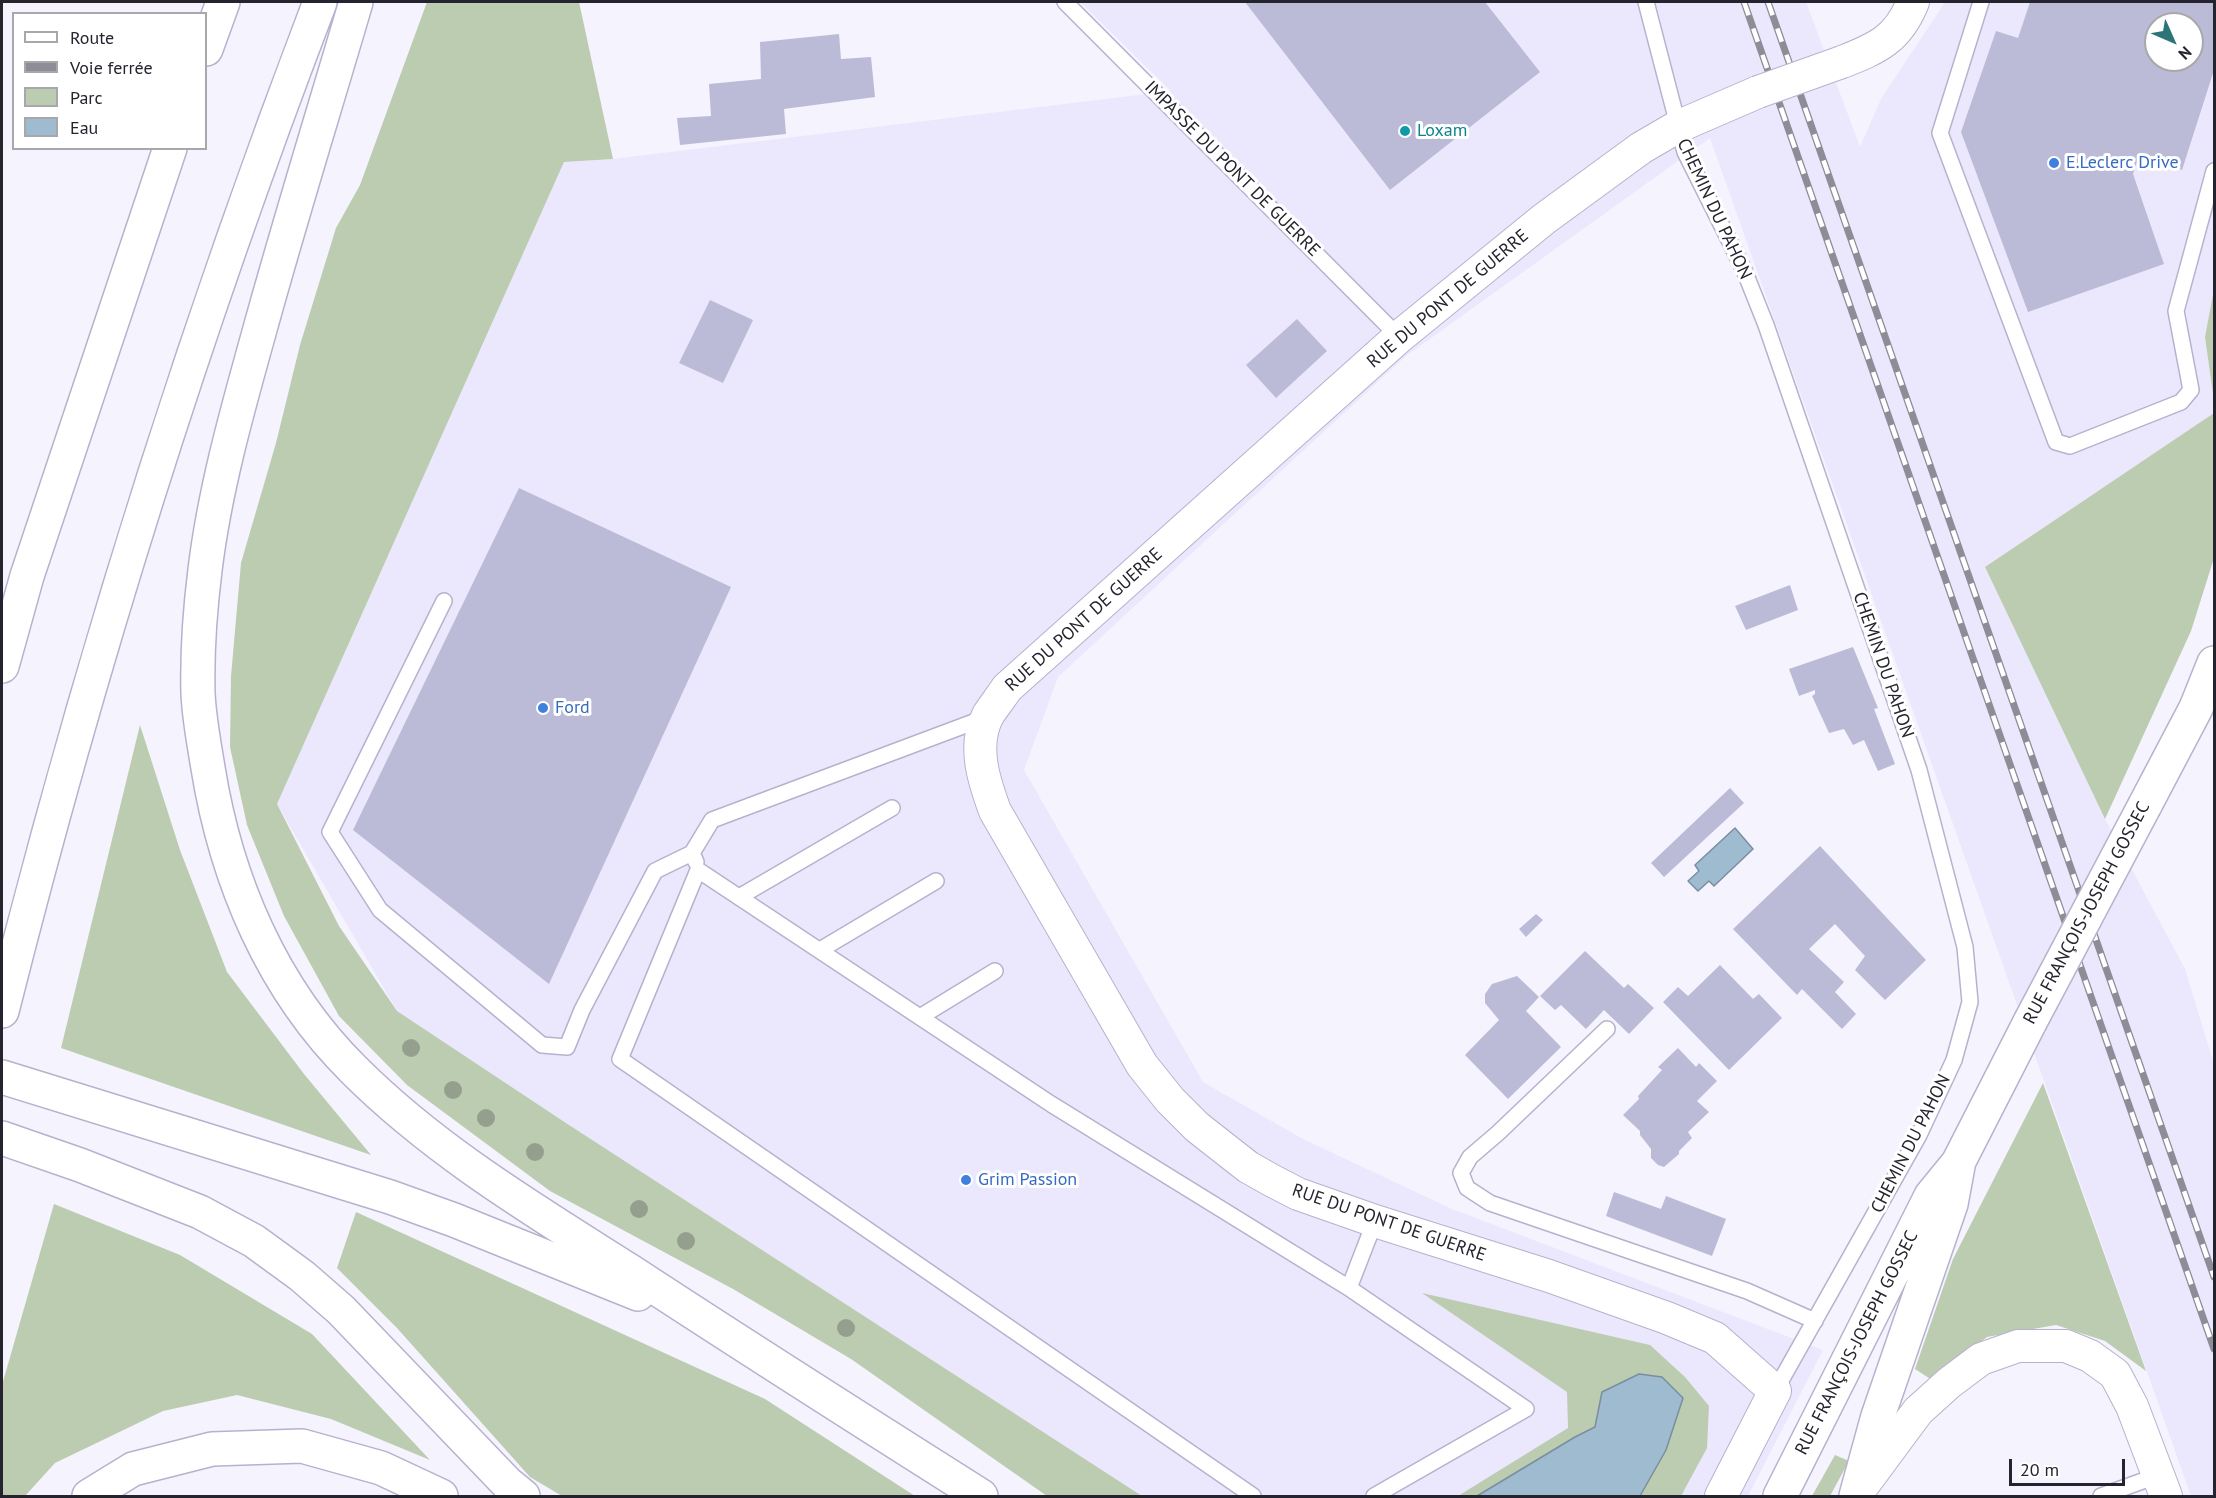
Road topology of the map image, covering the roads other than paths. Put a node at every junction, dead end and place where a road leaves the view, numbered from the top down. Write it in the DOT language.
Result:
graph roads {
  1 [pos="223,2"];
  2 [pos="320,2"];
  3 [pos="356,2"];
  4 [pos="1065,2"];
  5 [pos="1646,2"];
  6 [pos="1912,2"];
  7 [pos="1981,2"];
  8 [pos="207,46"];
  9 [pos="1677,127"];
  10 [pos="169,150"];
  11 [pos="2214,171"];
  12 [pos="1400,336"];
  13 [pos="444,600"];
  14 [pos="2214,663"];
  15 [pos="2,666"];
  16 [pos="987,717"];
  17 [pos="892,808"];
  18 [pos="692,853"];
  19 [pos="698,870"];
  20 [pos="936,881"];
  21 [pos="739,897"];
  22 [pos="820,950"];
  23 [pos="995,971"];
  24 [pos="2,1011"];
  25 [pos="920,1017"];
  26 [pos="1607,1029"];
  27 [pos="2,1077"];
  28 [pos="2,1138"];
  29 [pos="1958,1163"];
  30 [pos="1375,1221"];
  31 [pos="1348,1288"];
  32 [pos="1815,1321"];
  33 [pos="711,1324"];
  34 [pos="1775,1391"];
  35 [pos="2162,1486"];
  36 [pos="1857,1495"];
  37 [pos="89,1497"];
  38 [pos="441,1497"];
  39 [pos="523,1497"];
  40 [pos="981,1497"];
  41 [pos="1252,1497"];
  42 [pos="1374,1497"];
  43 [pos="1721,1497"];
  44 [pos="1780,1497"];
  45 [pos="2101,1497"];
  1 -- 8 [label="main road"];
  2 -- 24 [label="main road"];
  3 -- 33 [label="main road"];
  4 -- 12 [label="lane, IMPASSE DU PONT DE GUERRE"];
  5 -- 9 [label="lane, CHEMIN DU PAHON"];
  6 -- 9 [label="street, RUE DU PONT DE GUERRE, bridge"];
  7 -- 11 [label="lane"];
  9 -- 12 [label="street, RUE DU PONT DE GUERRE"];
  9 -- 32 [label="lane, CHEMIN DU PAHON"];
  10 -- 15 [label="main road"];
  12 -- 16 [label="street, RUE DU PONT DE GUERRE"];
  13 -- 18 [label="lane"];
  14 -- 29 [label="main road, RUE FRANÇOIS-JOSEPH GOSSEC, bridge"];
  16 -- 18 [label="lane"];
  16 -- 30 [label="street, RUE DU PONT DE GUERRE"];
  17 -- 21 [label="lane"];
  18 -- 19 [label="lane"];
  19 -- 21 [label="lane"];
  19 -- 41 [label="lane"];
  20 -- 22 [label="lane"];
  21 -- 22 [label="lane"];
  22 -- 25 [label="lane"];
  23 -- 25 [label="lane"];
  25 -- 31 [label="lane"];
  26 -- 32 [label="lane"];
  27 -- 33 [label="main road"];
  28 -- 39 [label="main road"];
  29 -- 36 [label="main road, RUE FRANÇOIS-JOSEPH GOSSEC"];
  29 -- 44 [label="main road, RUE FRANÇOIS-JOSEPH GOSSEC"];
  30 -- 31 [label="lane"];
  30 -- 34 [label="street, RUE DU PONT DE GUERRE"];
  31 -- 42 [label="lane"];
  32 -- 34 [label="lane, CHEMIN DU PAHON"];
  33 -- 40 [label="main road"];
  34 -- 43 [label="street"];
  35 -- 36 [label="street"];
  35 -- 45 [label="lane"];
  37 -- 38 [label="main road"];
}
